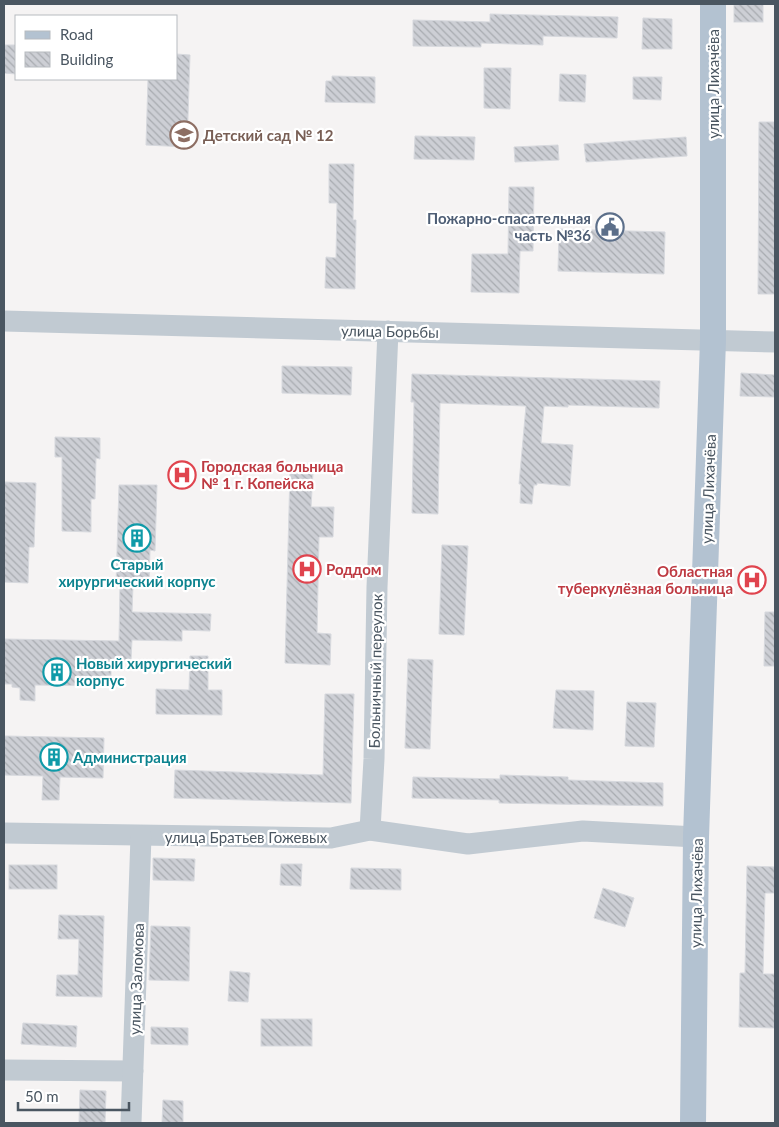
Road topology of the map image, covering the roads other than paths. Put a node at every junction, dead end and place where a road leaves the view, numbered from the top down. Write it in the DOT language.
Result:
graph roads {
  1 [pos="713,4"];
  2 [pos="4,321"];
  3 [pos="388,331"];
  4 [pos="712,340"];
  5 [pos="775,342"];
  6 [pos="370,830"];
  7 [pos="4,833"];
  8 [pos="141,836"];
  9 [pos="696,837"];
  10 [pos="4,1070"];
  11 [pos="133,1071"];
  12 [pos="131,1123"];
  13 [pos="694,1123"];
  1 -- 4 [label="main road, улица Лихачёва"];
  2 -- 3 [label="street, улица Борьбы"];
  3 -- 4 [label="street, улица Борьбы"];
  3 -- 6 [label="street, Больничный переулок"];
  4 -- 5 [label="street, улица Борьбы"];
  4 -- 9 [label="main road, улица Лихачёва"];
  6 -- 8 [label="street, улица Братьев Гожевых"];
  6 -- 9 [label="street, улица Братьев Гожевых"];
  7 -- 8 [label="street, улица Братьев Гожевых"];
  8 -- 11 [label="street, улица Заломова"];
  9 -- 13 [label="main road, улица Лихачёва"];
  10 -- 11 [label="street"];
  11 -- 12 [label="street, улица Заломова"];
}
